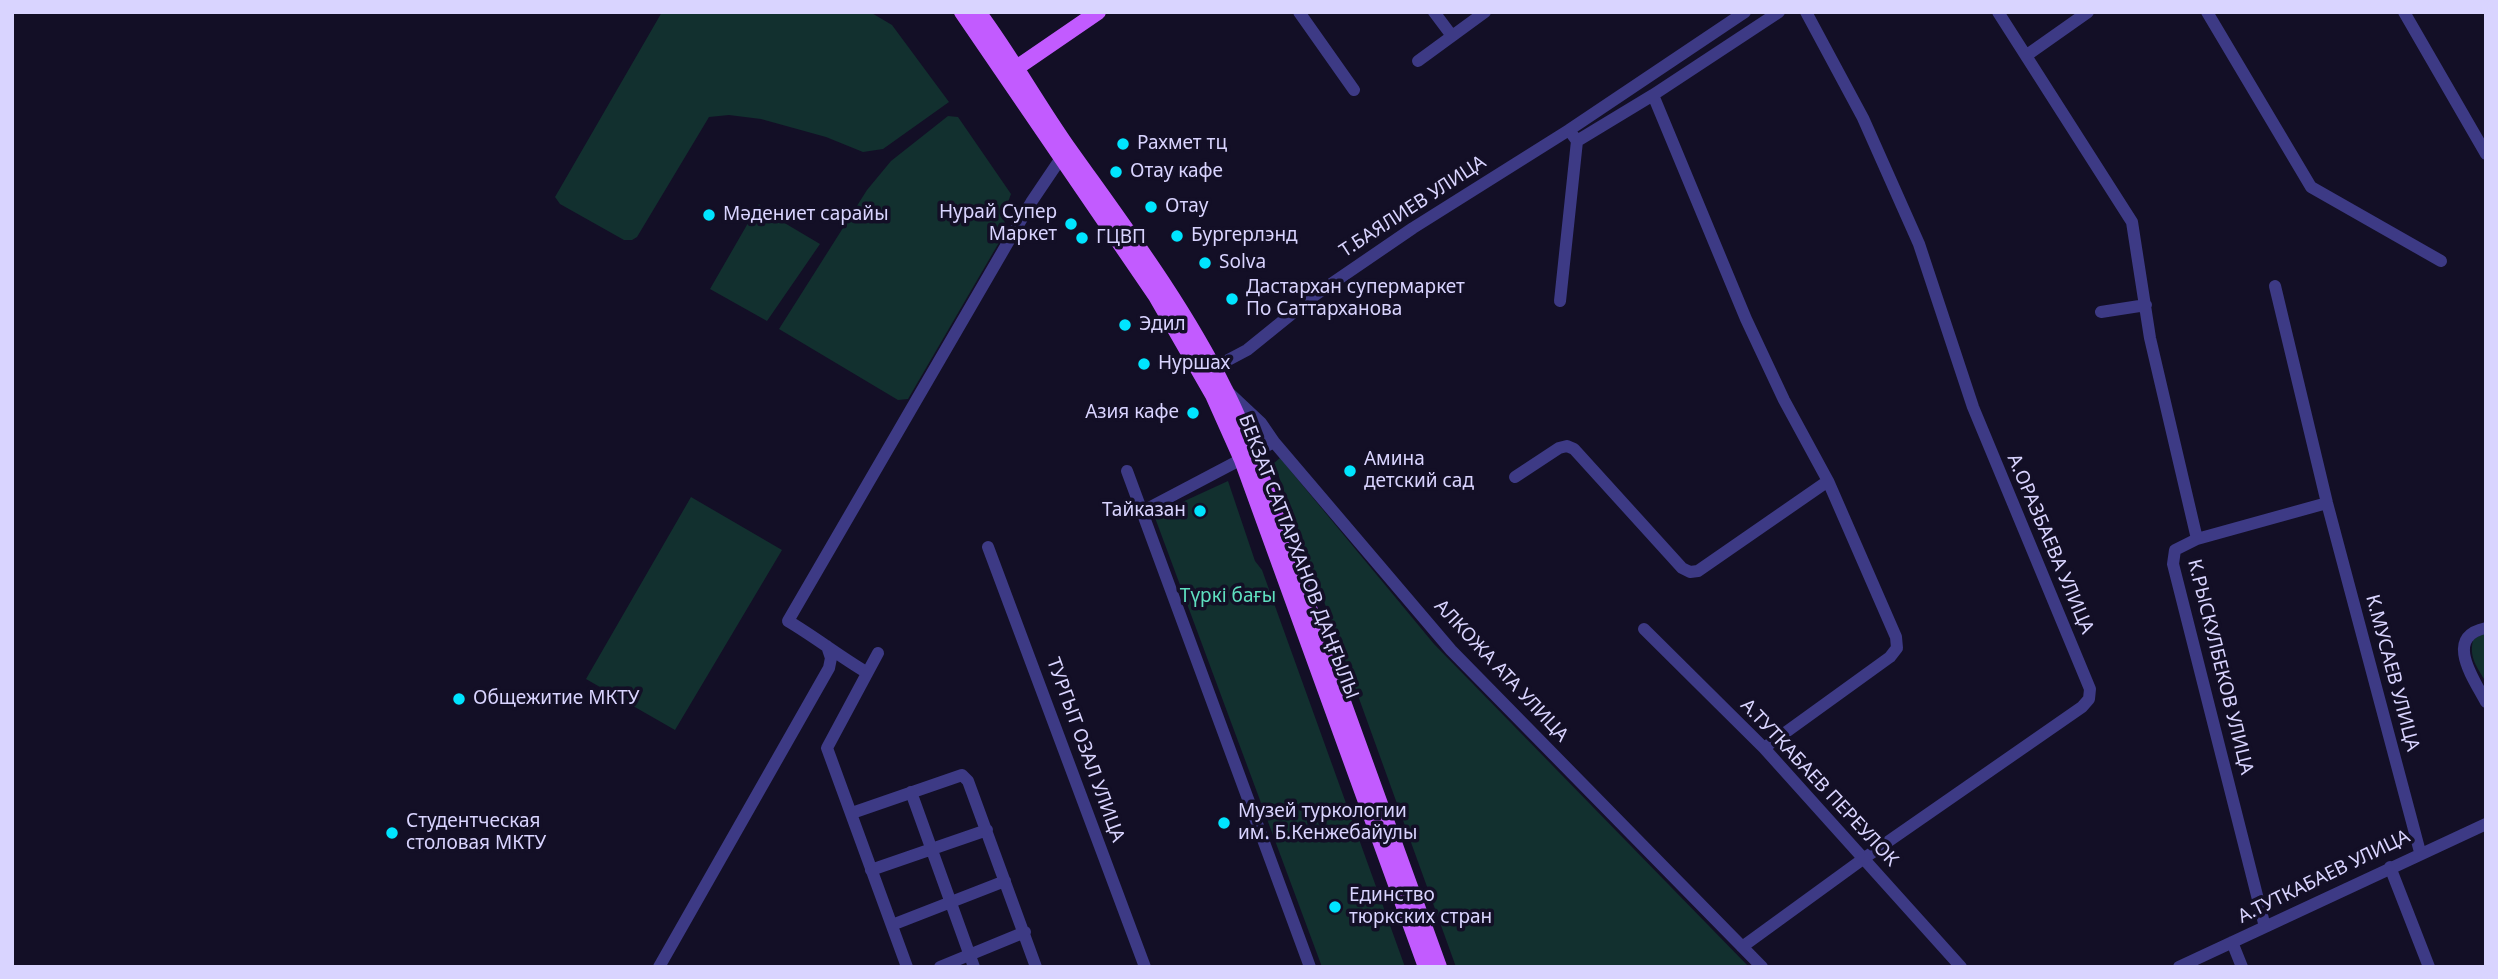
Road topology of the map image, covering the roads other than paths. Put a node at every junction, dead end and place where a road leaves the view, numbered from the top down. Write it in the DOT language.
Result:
graph roads {
  1 [pos="962,12"];
  2 [pos="978,12"];
  3 [pos="1098,12"];
  4 [pos="1299,12"];
  5 [pos="1434,12"];
  6 [pos="1485,12"];
  7 [pos="1745,12"];
  8 [pos="1779,12"];
  9 [pos="1806,12"];
  10 [pos="1998,12"];
  11 [pos="2088,12"];
  12 [pos="2207,12"];
  13 [pos="2404,12"];
  14 [pos="1452,36"];
  15 [pos="2026,55"];
  16 [pos="1418,61"];
  17 [pos="1012,71"];
  18 [pos="1354,90"];
  19 [pos="1653,95"];
  20 [pos="1569,130"];
  21 [pos="1577,141"];
  22 [pos="2486,154"];
  23 [pos="1061,158"];
  24 [pos="2441,261"];
  25 [pos="2275,286"];
  26 [pos="1560,301"];
  27 [pos="2146,305"];
  28 [pos="2101,312"];
  29 [pos="1213,368"];
  30 [pos="1225,390"];
  31 [pos="1274,442"];
  32 [pos="1248,456"];
  33 [pos="1127,471"];
  34 [pos="1515,477"];
  35 [pos="1828,481"];
  36 [pos="2327,503"];
  37 [pos="1143,511"];
  38 [pos="2197,539"];
  39 [pos="988,547"];
  40 [pos="2486,628"];
  41 [pos="1644,629"];
  42 [pos="826,645"];
  43 [pos="878,653"];
  44 [pos="866,672"];
  45 [pos="2486,702"];
  46 [pos="1764,748"];
  47 [pos="911,792"];
  48 [pos="852,813"];
  49 [pos="2486,824"];
  50 [pos="987,830"];
  51 [pos="931,848"];
  52 [pos="2420,852"];
  53 [pos="1863,859"];
  54 [pos="2390,867"];
  55 [pos="871,870"];
  56 [pos="1005,881"];
  57 [pos="950,901"];
  58 [pos="892,925"];
  59 [pos="2265,927"];
  60 [pos="1025,932"];
  61 [pos="2232,942"];
  62 [pos="1742,947"];
  63 [pos="971,960"];
  64 [pos="659,967"];
  65 [pos="908,967"];
  66 [pos="940,967"];
  67 [pos="1037,967"];
  68 [pos="1145,967"];
  69 [pos="1310,967"];
  70 [pos="1426,967"];
  71 [pos="1439,967"];
  72 [pos="1762,967"];
  73 [pos="1961,967"];
  74 [pos="2179,967"];
  75 [pos="2242,967"];
  76 [pos="2429,967"];
  1 -- 17 [label="main road, БЕКЗАТ САТТАРХАНОВ ДАҢҒЫЛЫ"];
  2 -- 17 [label="main road, БЕКЗАТ САТТАРХАНОВ ДАҢҒЫЛЫ"];
  3 -- 17 [label="main road"];
  4 -- 18 [label="street"];
  5 -- 14 [label="street"];
  6 -- 14 [label="street"];
  7 -- 20 [label="street, Т.БАЯЛИЕВ УЛИЦА"];
  8 -- 19 [label="street"];
  9 -- 53 [label="street, А.ОРАЗБАЕВА УЛИЦА"];
  10 -- 15 [label="street, К.РЫСКУЛБЕКОВ УЛИЦА"];
  11 -- 15 [label="street"];
  12 -- 24 [label="street"];
  13 -- 22 [label="street"];
  14 -- 16 [label="street"];
  15 -- 27 [label="street, К.РЫСКУЛБЕКОВ УЛИЦА"];
  17 -- 23 [label="main road, БЕКЗАТ САТТАРХАНОВ ДАҢҒЫЛЫ"];
  17 -- 29 [label="main road, БЕКЗАТ САТТАРХАНОВ ДАҢҒЫЛЫ"];
  19 -- 21 [label="street"];
  19 -- 35 [label="street"];
  20 -- 21 [label="street"];
  20 -- 29 [label="street, Т.БАЯЛИЕВ УЛИЦА"];
  21 -- 26 [label="street"];
  23 -- 32 [label="main road, БЕКЗАТ САТТАРХАНОВ ДАҢҒЫЛЫ"];
  23 -- 42 [label="street"];
  25 -- 36 [label="street, К.МУСАЕВ УЛИЦА"];
  27 -- 28 [label="street"];
  27 -- 38 [label="street, К.РЫСКУЛБЕКОВ УЛИЦА"];
  29 -- 30 [label="main road, БЕКЗАТ САТТАРХАНОВ ДАҢҒЫЛЫ"];
  30 -- 31 [label="street, АЛКОЖА АТА УЛИЦА"];
  30 -- 32 [label="main road, БЕКЗАТ САТТАРХАНОВ ДАҢҒЫЛЫ"];
  31 -- 32 [label="street"];
  31 -- 62 [label="street, АЛКОЖА АТА УЛИЦА"];
  32 -- 37 [label="street"];
  32 -- 70 [label="main road, БЕКЗАТ САТТАРХАНОВ ДАҢҒЫЛЫ"];
  32 -- 71 [label="main road, БЕКЗАТ САТТАРХАНОВ ДАҢҒЫЛЫ"];
  33 -- 37 [label="street"];
  34 -- 35 [label="street"];
  35 -- 46 [label="street"];
  36 -- 38 [label="street"];
  36 -- 52 [label="street, К.МУСАЕВ УЛИЦА"];
  37 -- 69 [label="street"];
  38 -- 59 [label="street, К.РЫСКУЛБЕКОВ УЛИЦА"];
  39 -- 68 [label="street, ТУРГЫТ ОЗАЛ УЛИЦА"];
  40 -- 45 [label="street"];
  41 -- 46 [label="street, А.ТУТКАБАЕВ ПЕРЕУЛОК"];
  42 -- 44 [label="street"];
  42 -- 64 [label="street"];
  43 -- 44 [label="street"];
  44 -- 48 [label="street"];
  46 -- 53 [label="street, А.ТУТКАБАЕВ ПЕРЕУЛОК"];
  47 -- 48 [label="street"];
  47 -- 50 [label="street"];
  47 -- 51 [label="street"];
  48 -- 55 [label="street"];
  49 -- 52 [label="street, А.ТУТКАБАЕВ УЛИЦА"];
  50 -- 51 [label="street"];
  50 -- 56 [label="street"];
  51 -- 55 [label="street"];
  51 -- 57 [label="street"];
  52 -- 54 [label="street, А.ТУТКАБАЕВ УЛИЦА"];
  53 -- 62 [label="street, А.ОРАЗБАЕВА УЛИЦА"];
  53 -- 73 [label="street, А.ТУТКАБАЕВ ПЕРЕУЛОК"];
  54 -- 59 [label="street, А.ТУТКАБАЕВ УЛИЦА"];
  54 -- 76 [label="street"];
  55 -- 58 [label="street"];
  56 -- 57 [label="street"];
  56 -- 60 [label="street"];
  57 -- 58 [label="street"];
  57 -- 63 [label="street"];
  58 -- 65 [label="street"];
  59 -- 61 [label="street, А.ТУТКАБАЕВ УЛИЦА"];
  60 -- 63 [label="street"];
  60 -- 67 [label="street"];
  61 -- 74 [label="street, А.ТУТКАБАЕВ УЛИЦА"];
  61 -- 75 [label="street"];
  62 -- 72 [label="street, АЛКОЖА АТА УЛИЦА"];
  63 -- 66 [label="street"];
}
